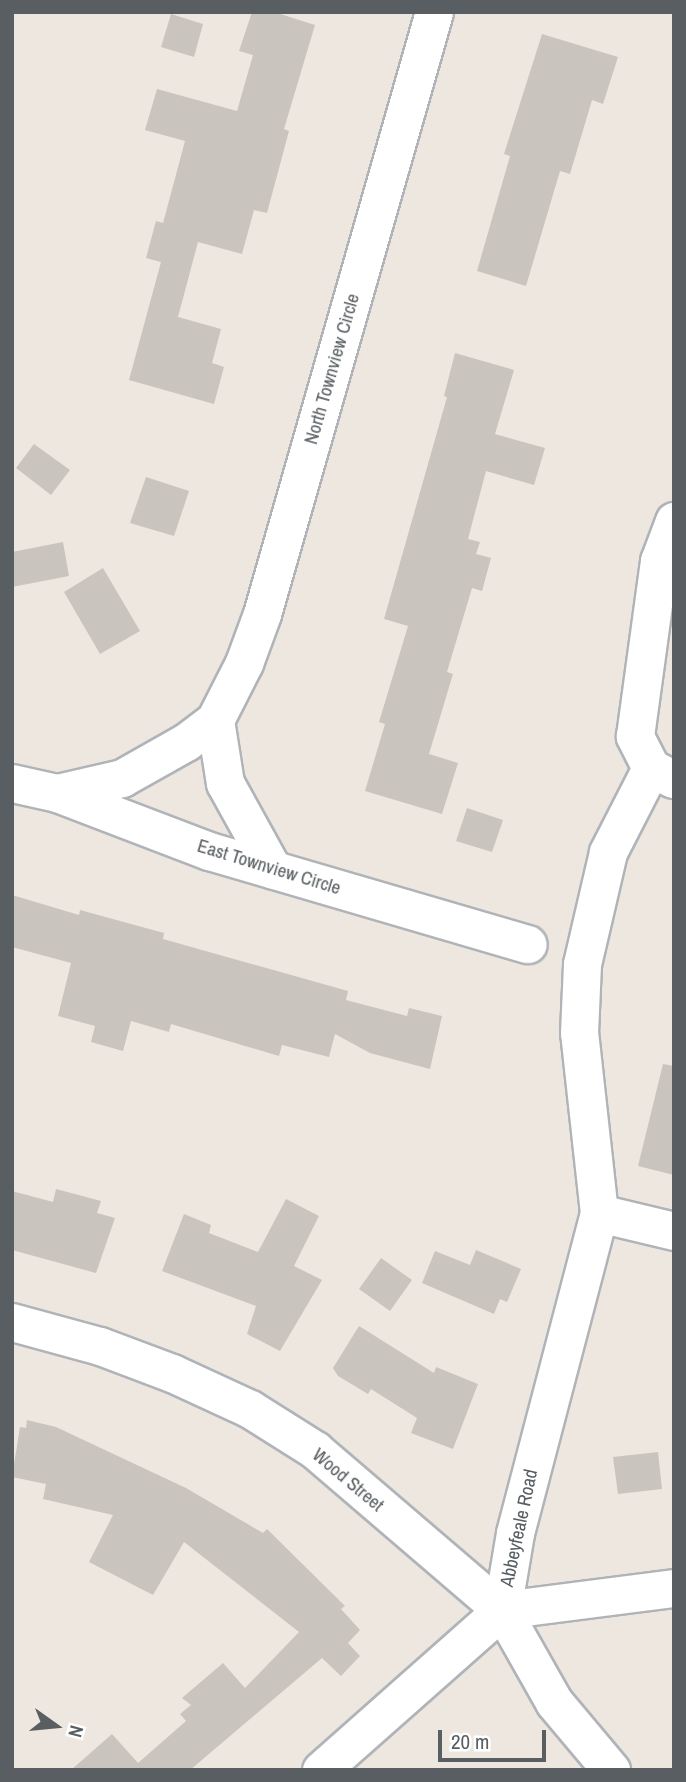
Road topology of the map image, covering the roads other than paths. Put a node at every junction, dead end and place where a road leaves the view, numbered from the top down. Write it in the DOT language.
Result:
graph roads {
  1 [pos="434,12"];
  2 [pos="674,521"];
  3 [pos="215,720"];
  4 [pos="662,773"];
  5 [pos="12,783"];
  6 [pos="57,793"];
  7 [pos="273,870"];
  8 [pos="528,944"];
  9 [pos="598,1213"];
  10 [pos="674,1231"];
  11 [pos="12,1322"];
  12 [pos="674,1588"];
  13 [pos="502,1610"];
  14 [pos="321,1770"];
  15 [pos="611,1770"];
  1 -- 3 [label="street, North Townview Circle"];
  2 -- 4 [label="street"];
  3 -- 6 [label="street, North Townview Circle"];
  3 -- 7 [label="street"];
  4 -- 9 [label="street"];
  5 -- 6 [label="street, East Townview Circle"];
  6 -- 7 [label="street, East Townview Circle"];
  7 -- 8 [label="street, East Townview Circle"];
  9 -- 10 [label="street"];
  9 -- 13 [label="street, Abbeyfeale Road"];
  11 -- 13 [label="street, Wood Street"];
  12 -- 13 [label="street"];
  13 -- 14 [label="street, Abbeyfeale Road"];
  13 -- 15 [label="street, Wood Street"];
}
